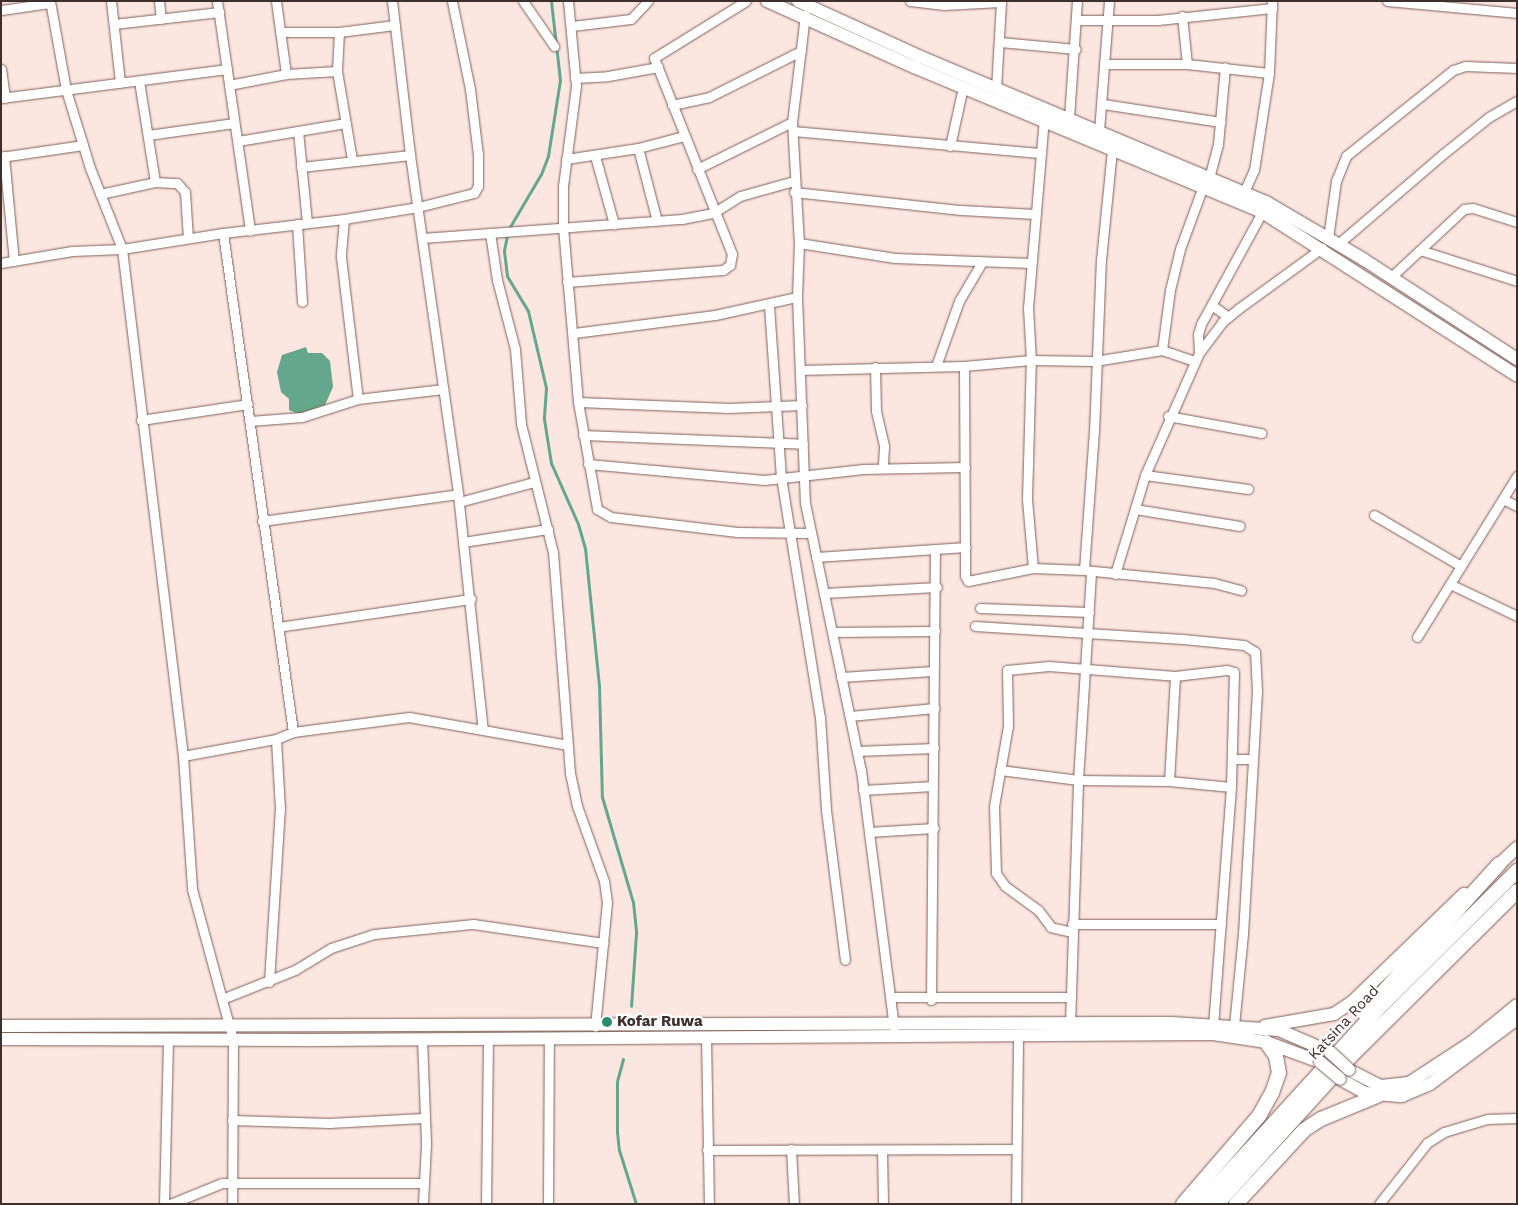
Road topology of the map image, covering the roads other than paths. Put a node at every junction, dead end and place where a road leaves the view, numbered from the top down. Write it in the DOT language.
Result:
graph roads {
  1 [pos="111,1"];
  2 [pos="159,1"];
  3 [pos="217,1"];
  4 [pos="276,1"];
  5 [pos="392,1"];
  6 [pos="452,1"];
  7 [pos="523,1"];
  8 [pos="568,1"];
  9 [pos="648,1"];
  10 [pos="746,1"];
  11 [pos="767,1"];
  12 [pos="910,1"];
  13 [pos="1077,1"];
  14 [pos="1109,1"];
  15 [pos="1389,1"];
  16 [pos="50,2"];
  17 [pos="1001,2"];
  18 [pos="804,3"];
  19 [pos="1436,3"];
  20 [pos="1272,4"];
  21 [pos="1,10"];
  22 [pos="219,12"];
  23 [pos="1517,13"];
  24 [pos="1182,16"];
  25 [pos="161,19"];
  26 [pos="804,20"];
  27 [pos="1076,20"];
  28 [pos="1108,20"];
  29 [pos="114,24"];
  30 [pos="395,25"];
  31 [pos="572,26"];
  32 [pos="280,32"];
  33 [pos="339,32"];
  34 [pos="1000,42"];
  35 [pos="554,46"];
  36 [pos="1076,49"];
  37 [pos="801,51"];
  38 [pos="1104,64"];
  39 [pos="1187,64"];
  40 [pos="658,67"];
  41 [pos="1225,67"];
  42 [pos="1517,68"];
  43 [pos="1,69"];
  44 [pos="227,69"];
  45 [pos="337,71"];
  46 [pos="1269,73"];
  47 [pos="286,74"];
  48 [pos="576,78"];
  49 [pos="138,81"];
  50 [pos="120,83"];
  51 [pos="229,86"];
  52 [pos="963,88"];
  53 [pos="996,89"];
  54 [pos="66,90"];
  55 [pos="3,98"];
  56 [pos="1517,101"];
  57 [pos="672,104"];
  58 [pos="1103,104"];
  59 [pos="1069,118"];
  60 [pos="1044,119"];
  61 [pos="1221,122"];
  62 [pos="234,123"];
  63 [pos="346,123"];
  64 [pos="792,127"];
  65 [pos="298,131"];
  66 [pos="1099,131"];
  67 [pos="148,135"];
  68 [pos="684,136"];
  69 [pos="238,141"];
  70 [pos="83,146"];
  71 [pos="950,146"];
  72 [pos="638,148"];
  73 [pos="1112,149"];
  74 [pos="1039,153"];
  75 [pos="410,155"];
  76 [pos="595,156"];
  77 [pos="3,157"];
  78 [pos="566,158"];
  79 [pos="352,160"];
  80 [pos="301,167"];
  81 [pos="697,169"];
  82 [pos="794,181"];
  83 [pos="155,182"];
  84 [pos="1206,182"];
  85 [pos="794,192"];
  86 [pos="1244,192"];
  87 [pos="100,194"];
  88 [pos="418,207"];
  89 [pos="1262,212"];
  90 [pos="713,213"];
  91 [pos="1035,214"];
  92 [pos="344,219"];
  93 [pos="657,221"];
  94 [pos="1517,222"];
  95 [pos="307,223"];
  96 [pos="296,224"];
  97 [pos="614,224"];
  98 [pos="563,227"];
  99 [pos="250,231"];
  100 [pos="223,233"];
  101 [pos="490,233"];
  102 [pos="188,238"];
  103 [pos="422,238"];
  104 [pos="799,243"];
  105 [pos="1329,243"];
  106 [pos="122,249"];
  107 [pos="1420,250"];
  108 [pos="14,261"];
  109 [pos="982,262"];
  110 [pos="1,263"];
  111 [pos="1031,263"];
  112 [pos="1391,277"];
  113 [pos="1517,281"];
  114 [pos="567,282"];
  115 [pos="797,297"];
  116 [pos="302,302"];
  117 [pos="769,306"];
  118 [pos="1213,306"];
  119 [pos="1228,317"];
  120 [pos="574,333"];
  121 [pos="1162,350"];
  122 [pos="1199,352"];
  123 [pos="1517,359"];
  124 [pos="1031,360"];
  125 [pos="1095,361"];
  126 [pos="1194,361"];
  127 [pos="936,366"];
  128 [pos="964,366"];
  129 [pos="875,368"];
  130 [pos="800,370"];
  131 [pos="1517,376"];
  132 [pos="443,389"];
  133 [pos="358,399"];
  134 [pos="578,402"];
  135 [pos="248,404"];
  136 [pos="802,406"];
  137 [pos="778,407"];
  138 [pos="1168,416"];
  139 [pos="141,420"];
  140 [pos="250,421"];
  141 [pos="1261,434"];
  142 [pos="583,435"];
  143 [pos="779,443"];
  144 [pos="802,444"];
  145 [pos="588,464"];
  146 [pos="965,467"];
  147 [pos="883,468"];
  148 [pos="804,474"];
  149 [pos="1144,475"];
  150 [pos="1517,476"];
  151 [pos="781,478"];
  152 [pos="534,482"];
  153 [pos="1248,489"];
  154 [pos="459,498"];
  155 [pos="1503,499"];
  156 [pos="1517,506"];
  157 [pos="1136,510"];
  158 [pos="1374,515"];
  159 [pos="262,522"];
  160 [pos="1240,526"];
  161 [pos="548,529"];
  162 [pos="811,533"];
  163 [pos="788,535"];
  164 [pos="463,542"];
  165 [pos="966,547"];
  166 [pos="935,549"];
  167 [pos="816,557"];
  168 [pos="1461,566"];
  169 [pos="1032,568"];
  170 [pos="1088,570"];
  171 [pos="1115,574"];
  172 [pos="1450,584"];
  173 [pos="937,587"];
  174 [pos="1241,590"];
  175 [pos="824,593"];
  176 [pos="471,599"];
  177 [pos="980,608"];
  178 [pos="1088,612"];
  179 [pos="1517,616"];
  180 [pos="975,626"];
  181 [pos="278,627"];
  182 [pos="935,631"];
  183 [pos="832,632"];
  184 [pos="1089,633"];
  185 [pos="1417,637"];
  186 [pos="1086,670"];
  187 [pos="933,671"];
  188 [pos="1175,676"];
  189 [pos="842,677"];
  190 [pos="935,708"];
  191 [pos="850,716"];
  192 [pos="483,730"];
  193 [pos="293,732"];
  194 [pos="276,739"];
  195 [pos="567,745"];
  196 [pos="934,748"];
  197 [pos="857,751"];
  198 [pos="183,756"];
  199 [pos="1232,759"];
  200 [pos="1253,759"];
  201 [pos="1000,770"];
  202 [pos="1078,780"];
  203 [pos="1169,781"];
  204 [pos="933,786"];
  205 [pos="1231,787"];
  206 [pos="864,790"];
  207 [pos="934,828"];
  208 [pos="869,832"];
  209 [pos="1517,848"];
  210 [pos="1499,864"];
  211 [pos="1517,871"];
  212 [pos="1517,891"];
  213 [pos="1221,924"];
  214 [pos="1072,928"];
  215 [pos="604,943"];
  216 [pos="846,960"];
  217 [pos="269,982"];
  218 [pos="891,997"];
  219 [pos="1071,997"];
  220 [pos="222,999"];
  221 [pos="930,1000"];
  222 [pos="1517,1005"];
  223 [pos="1517,1019"];
  224 [pos="1070,1024"];
  225 [pos="1213,1024"];
  226 [pos="1234,1025"];
  227 [pos="1,1026"];
  228 [pos="595,1026"];
  229 [pos="230,1027"];
  230 [pos="1258,1027"];
  231 [pos="894,1029"];
  232 [pos="1018,1034"];
  233 [pos="706,1036"];
  234 [pos="488,1038"];
  235 [pos="549,1038"];
  236 [pos="1351,1038"];
  237 [pos="1,1039"];
  238 [pos="168,1039"];
  239 [pos="422,1039"];
  240 [pos="233,1040"];
  241 [pos="1266,1042"];
  242 [pos="1345,1074"];
  243 [pos="1377,1096"];
  244 [pos="424,1118"];
  245 [pos="1517,1118"];
  246 [pos="232,1120"];
  247 [pos="791,1149"];
  248 [pos="1015,1149"];
  249 [pos="707,1150"];
  250 [pos="882,1150"];
  251 [pos="232,1182"];
  252 [pos="422,1183"];
  253 [pos="164,1204"];
  254 [pos="170,1204"];
  255 [pos="232,1204"];
  256 [pos="423,1204"];
  257 [pos="486,1204"];
  258 [pos="548,1204"];
  259 [pos="709,1204"];
  260 [pos="794,1204"];
  261 [pos="883,1204"];
  262 [pos="1016,1204"];
  263 [pos="1183,1204"];
  264 [pos="1200,1204"];
  265 [pos="1216,1204"];
  266 [pos="1236,1204"];
  267 [pos="1379,1204"];
  1 -- 29 [label="street"];
  2 -- 25 [label="street"];
  3 -- 22 [label="street"];
  4 -- 32 [label="street"];
  5 -- 30 [label="street"];
  6 -- 88 [label="street"];
  7 -- 35 [label="street"];
  8 -- 31 [label="street"];
  9 -- 31 [label="street"];
  10 -- 40 [label="street"];
  11 -- 26 [label="main road"];
  12 -- 17 [label="street"];
  13 -- 27 [label="street"];
  14 -- 28 [label="street"];
  15 -- 19 [label="street"];
  16 -- 21 [label="street"];
  16 -- 54 [label="street"];
  17 -- 34 [label="street"];
  18 -- 26 [label="street"];
  18 -- 53 [label="main road"];
  19 -- 23 [label="street"];
  20 -- 24 [label="street"];
  20 -- 46 [label="street"];
  22 -- 25 [label="street"];
  22 -- 44 [label="street"];
  24 -- 28 [label="street"];
  24 -- 39 [label="street"];
  25 -- 29 [label="street"];
  26 -- 37 [label="street"];
  26 -- 52 [label="main road"];
  27 -- 28 [label="street"];
  27 -- 36 [label="street"];
  28 -- 38 [label="street"];
  29 -- 50 [label="street"];
  30 -- 33 [label="street"];
  30 -- 75 [label="street"];
  31 -- 48 [label="street"];
  32 -- 33 [label="street"];
  32 -- 47 [label="street"];
  33 -- 45 [label="street"];
  34 -- 36 [label="street"];
  34 -- 53 [label="street"];
  36 -- 59 [label="street"];
  37 -- 57 [label="street"];
  37 -- 64 [label="street"];
  38 -- 39 [label="street"];
  38 -- 58 [label="street"];
  39 -- 41 [label="street"];
  40 -- 48 [label="street"];
  40 -- 57 [label="street"];
  41 -- 46 [label="street"];
  41 -- 61 [label="street"];
  42 -- 105 [label="street"];
  43 -- 55 [label="street"];
  44 -- 49 [label="street"];
  44 -- 51 [label="street"];
  45 -- 47 [label="street"];
  45 -- 63 [label="street"];
  46 -- 86 [label="street"];
  47 -- 51 [label="street"];
  48 -- 78 [label="street"];
  49 -- 50 [label="street"];
  49 -- 67 [label="street"];
  50 -- 54 [label="street"];
  51 -- 62 [label="street"];
  52 -- 60 [label="main road"];
  52 -- 71 [label="street"];
  53 -- 59 [label="main road"];
  54 -- 55 [label="street"];
  54 -- 70 [label="street"];
  56 -- 105 [label="street"];
  57 -- 68 [label="street"];
  58 -- 61 [label="street"];
  58 -- 66 [label="street"];
  59 -- 66 [label="main road"];
  60 -- 73 [label="main road"];
  60 -- 74 [label="street"];
  61 -- 84 [label="street"];
  62 -- 67 [label="street"];
  62 -- 69 [label="street"];
  63 -- 65 [label="street"];
  63 -- 79 [label="street"];
  64 -- 71 [label="street"];
  64 -- 81 [label="street"];
  64 -- 82 [label="street"];
  65 -- 69 [label="street"];
  65 -- 80 [label="street"];
  66 -- 84 [label="main road"];
  67 -- 83 [label="street"];
  68 -- 72 [label="street"];
  68 -- 81 [label="street"];
  69 -- 99 [label="street"];
  70 -- 77 [label="street"];
  70 -- 87 [label="street"];
  71 -- 74 [label="street"];
  72 -- 76 [label="street"];
  72 -- 93 [label="street"];
  73 -- 84 [label="main road"];
  73 -- 125 [label="street"];
  74 -- 91 [label="street"];
  75 -- 79 [label="street"];
  75 -- 88 [label="street"];
  76 -- 78 [label="street"];
  76 -- 97 [label="street"];
  77 -- 108 [label="street"];
  78 -- 98 [label="street"];
  79 -- 80 [label="street"];
  80 -- 95 [label="street"];
  81 -- 90 [label="street"];
  82 -- 85 [label="street"];
  82 -- 90 [label="street"];
  83 -- 87 [label="street"];
  83 -- 102 [label="street"];
  84 -- 86 [label="main road"];
  84 -- 89 [label="main road"];
  84 -- 121 [label="street"];
  85 -- 91 [label="street"];
  85 -- 104 [label="street"];
  86 -- 105 [label="main road"];
  87 -- 106 [label="street"];
  88 -- 92 [label="street"];
  88 -- 103 [label="street"];
  89 -- 105 [label="main road"];
  89 -- 118 [label="street"];
  90 -- 93 [label="street"];
  90 -- 114 [label="street"];
  91 -- 111 [label="street"];
  92 -- 95 [label="street"];
  92 -- 133 [label="street"];
  93 -- 97 [label="street"];
  94 -- 107 [label="street"];
  95 -- 96 [label="street"];
  96 -- 99 [label="street"];
  96 -- 116 [label="street"];
  97 -- 98 [label="street"];
  98 -- 101 [label="street"];
  98 -- 114 [label="street"];
  99 -- 100 [label="street"];
  100 -- 102 [label="street"];
  100 -- 135 [label="street"];
  101 -- 103 [label="street"];
  101 -- 152 [label="street"];
  102 -- 106 [label="street"];
  103 -- 132 [label="street"];
  104 -- 109 [label="street"];
  104 -- 115 [label="street"];
  105 -- 112 [label="main road"];
  105 -- 119 [label="street"];
  105 -- 131 [label="main road"];
  106 -- 108 [label="street"];
  106 -- 139 [label="street"];
  107 -- 112 [label="street"];
  107 -- 113 [label="street"];
  108 -- 110 [label="street"];
  109 -- 111 [label="street"];
  109 -- 127 [label="street"];
  111 -- 124 [label="street"];
  112 -- 123 [label="main road"];
  114 -- 120 [label="street"];
  115 -- 117 [label="street"];
  115 -- 130 [label="street"];
  117 -- 120 [label="street"];
  117 -- 137 [label="street"];
  118 -- 119 [label="street"];
  118 -- 122 [label="street"];
  119 -- 122 [label="street"];
  120 -- 134 [label="street"];
  121 -- 125 [label="street"];
  121 -- 126 [label="street"];
  122 -- 126 [label="street"];
  124 -- 125 [label="street"];
  124 -- 128 [label="street"];
  124 -- 169 [label="street"];
  125 -- 170 [label="street"];
  126 -- 138 [label="street"];
  127 -- 128 [label="street"];
  127 -- 129 [label="street"];
  128 -- 146 [label="street"];
  129 -- 130 [label="street"];
  129 -- 147 [label="street"];
  130 -- 136 [label="street"];
  132 -- 133 [label="street"];
  132 -- 154 [label="street"];
  133 -- 140 [label="street"];
  134 -- 137 [label="street"];
  134 -- 142 [label="street"];
  135 -- 139 [label="street"];
  135 -- 140 [label="street"];
  136 -- 137 [label="street"];
  136 -- 144 [label="street"];
  137 -- 143 [label="street"];
  138 -- 141 [label="street"];
  138 -- 149 [label="street"];
  139 -- 198 [label="street"];
  140 -- 159 [label="street"];
  142 -- 143 [label="street"];
  142 -- 145 [label="street"];
  143 -- 144 [label="street"];
  143 -- 151 [label="street"];
  144 -- 148 [label="street"];
  145 -- 151 [label="street"];
  145 -- 163 [label="street"];
  146 -- 147 [label="street"];
  146 -- 165 [label="street"];
  147 -- 148 [label="street"];
  148 -- 151 [label="street"];
  148 -- 162 [label="street"];
  149 -- 153 [label="street"];
  149 -- 157 [label="street"];
  150 -- 155 [label="street"];
  151 -- 163 [label="street"];
  152 -- 154 [label="street"];
  152 -- 161 [label="street"];
  154 -- 159 [label="street"];
  154 -- 164 [label="street"];
  155 -- 156 [label="street"];
  155 -- 168 [label="street"];
  157 -- 160 [label="street"];
  157 -- 171 [label="street"];
  158 -- 168 [label="street"];
  159 -- 181 [label="street"];
  161 -- 164 [label="street"];
  161 -- 195 [label="street"];
  162 -- 163 [label="street"];
  162 -- 167 [label="street"];
  163 -- 216 [label="street"];
  164 -- 176 [label="street"];
  165 -- 166 [label="street"];
  165 -- 169 [label="street"];
  166 -- 167 [label="street"];
  166 -- 173 [label="street"];
  167 -- 175 [label="street"];
  168 -- 172 [label="street"];
  169 -- 170 [label="street"];
  170 -- 171 [label="street"];
  170 -- 178 [label="street"];
  171 -- 174 [label="street"];
  172 -- 179 [label="street"];
  172 -- 185 [label="street"];
  173 -- 175 [label="street"];
  173 -- 182 [label="street"];
  175 -- 183 [label="street"];
  176 -- 181 [label="street"];
  176 -- 192 [label="street"];
  177 -- 178 [label="street"];
  178 -- 184 [label="street"];
  180 -- 184 [label="street"];
  181 -- 193 [label="street"];
  182 -- 183 [label="street"];
  182 -- 187 [label="street"];
  183 -- 189 [label="street"];
  184 -- 186 [label="street"];
  184 -- 200 [label="street"];
  186 -- 188 [label="street"];
  186 -- 201 [label="street"];
  186 -- 202 [label="street"];
  187 -- 189 [label="street"];
  187 -- 190 [label="street"];
  188 -- 199 [label="street"];
  188 -- 203 [label="street"];
  189 -- 191 [label="street"];
  190 -- 191 [label="street"];
  190 -- 196 [label="street"];
  191 -- 197 [label="street"];
  192 -- 193 [label="street"];
  192 -- 195 [label="street"];
  193 -- 194 [label="street"];
  194 -- 198 [label="street"];
  194 -- 217 [label="street"];
  195 -- 215 [label="street"];
  196 -- 197 [label="street"];
  196 -- 204 [label="street"];
  197 -- 206 [label="street"];
  198 -- 220 [label="street"];
  199 -- 200 [label="street"];
  199 -- 205 [label="street"];
  200 -- 226 [label="street"];
  201 -- 202 [label="street"];
  201 -- 214 [label="street"];
  202 -- 203 [label="street"];
  202 -- 214 [label="street"];
  203 -- 205 [label="street"];
  204 -- 206 [label="street"];
  204 -- 207 [label="street"];
  205 -- 213 [label="street"];
  206 -- 208 [label="street"];
  207 -- 208 [label="street"];
  207 -- 221 [label="street"];
  208 -- 218 [label="street"];
  209 -- 210 [label="main road"];
  210 -- 230 [label="main road"];
  210 -- 236 [label="highway"];
  211 -- 236 [label="highway, Katsina Road"];
  212 -- 265 [label="highway, Katsina Road"];
  213 -- 214 [label="street"];
  213 -- 225 [label="street"];
  214 -- 219 [label="street"];
  215 -- 217 [label="street"];
  215 -- 228 [label="street"];
  217 -- 220 [label="street"];
  218 -- 221 [label="street"];
  218 -- 231 [label="street"];
  219 -- 221 [label="street"];
  219 -- 224 [label="street"];
  220 -- 229 [label="street"];
  222 -- 242 [label="main road"];
  223 -- 243 [label="main road"];
  224 -- 225 [label="main road"];
  224 -- 231 [label="main road"];
  225 -- 226 [label="main road"];
  226 -- 230 [label="main road"];
  227 -- 229 [label="main road"];
  228 -- 229 [label="main road"];
  228 -- 231 [label="main road"];
  229 -- 240 [label="street"];
  230 -- 242 [label="main road, bridge"];
  231 -- 232 [label="main road"];
  231 -- 233 [label="main road"];
  232 -- 241 [label="main road"];
  232 -- 248 [label="street"];
  233 -- 235 [label="main road"];
  233 -- 249 [label="street"];
  234 -- 235 [label="main road"];
  234 -- 239 [label="main road"];
  234 -- 257 [label="street"];
  235 -- 258 [label="street"];
  236 -- 264 [label="highway, Katsina Road"];
  237 -- 238 [label="main road"];
  238 -- 240 [label="main road"];
  238 -- 253 [label="street"];
  239 -- 240 [label="main road"];
  239 -- 244 [label="street"];
  240 -- 246 [label="street"];
  241 -- 242 [label="main road, bridge"];
  241 -- 263 [label="highway"];
  242 -- 243 [label="main road"];
  243 -- 266 [label="highway"];
  244 -- 246 [label="street"];
  244 -- 252 [label="street"];
  245 -- 267 [label="street"];
  246 -- 251 [label="street"];
  247 -- 249 [label="street"];
  247 -- 250 [label="street"];
  247 -- 260 [label="street"];
  248 -- 250 [label="street"];
  248 -- 262 [label="street"];
  249 -- 259 [label="street"];
  250 -- 261 [label="street"];
  251 -- 252 [label="street"];
  251 -- 254 [label="street"];
  251 -- 255 [label="street"];
  252 -- 256 [label="street"];
}
